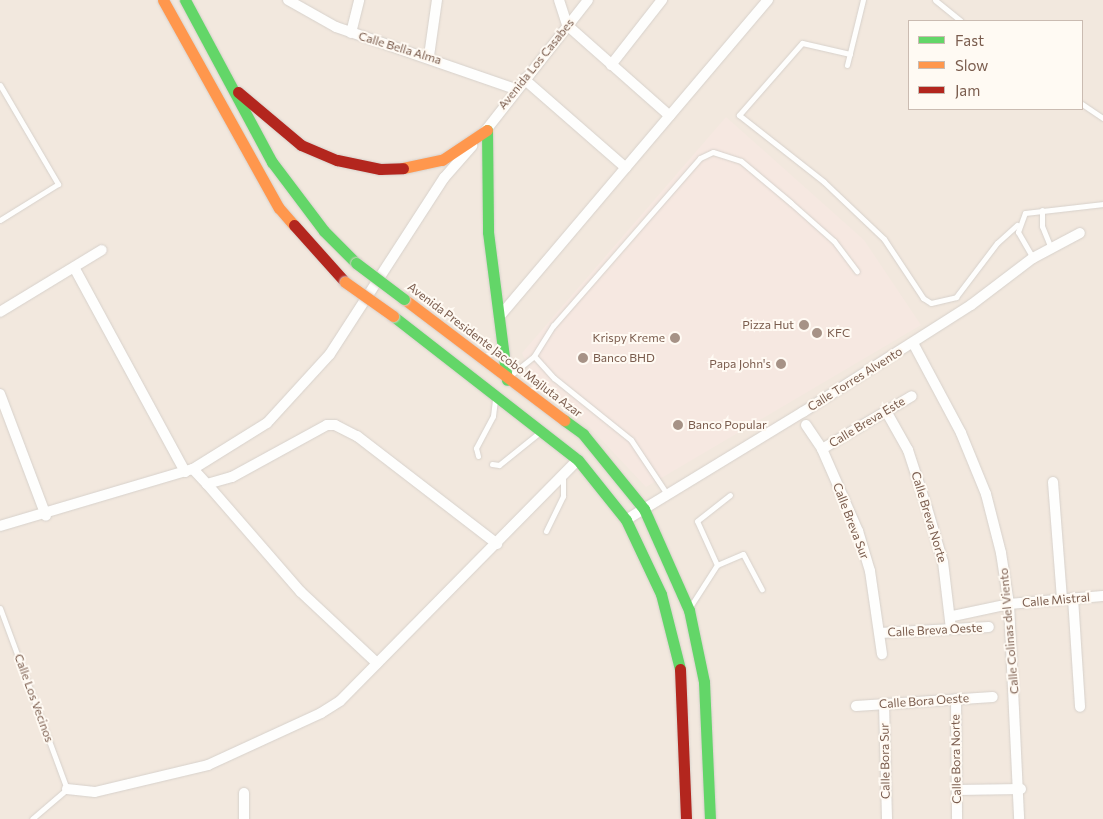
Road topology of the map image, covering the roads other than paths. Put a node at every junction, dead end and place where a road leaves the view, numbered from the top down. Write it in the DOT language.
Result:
graph roads {
  1 [pos="163,0"];
  2 [pos="185,0"];
  3 [pos="288,0"];
  4 [pos="359,0"];
  5 [pos="437,0"];
  6 [pos="559,0"];
  7 [pos="588,0"];
  8 [pos="662,0"];
  9 [pos="768,0"];
  10 [pos="863,0"];
  11 [pos="935,0"];
  12 [pos="960,20"];
  13 [pos="567,25"];
  14 [pos="351,33"];
  15 [pos="850,54"];
  16 [pos="429,56"];
  17 [pos="611,65"];
  18 [pos="847,65"];
  19 [pos="524,79"];
  20 [pos="229,84"];
  21 [pos="0,85"];
  22 [pos="515,88"];
  23 [pos="1083,105"];
  24 [pos="670,116"];
  25 [pos="1103,118"];
  26 [pos="487,130"];
  27 [pos="626,168"];
  28 [pos="1103,204"];
  29 [pos="1042,210"];
  30 [pos="0,220"];
  31 [pos="1017,225"];
  32 [pos="1080,233"];
  33 [pos="1051,248"];
  34 [pos="102,250"];
  35 [pos="1033,258"];
  36 [pos="74,269"];
  37 [pos="857,271"];
  38 [pos="0,312"];
  39 [pos="499,318"];
  40 [pos="913,342"];
  41 [pos="534,356"];
  42 [pos="510,376"];
  43 [pos="0,394"];
  44 [pos="496,394"];
  45 [pos="912,396"];
  46 [pos="886,411"];
  47 [pos="806,425"];
  48 [pos="543,430"];
  49 [pos="822,449"];
  50 [pos="478,456"];
  51 [pos="578,460"];
  52 [pos="492,464"];
  53 [pos="189,470"];
  54 [pos="563,475"];
  55 [pos="1053,482"];
  56 [pos="207,484"];
  57 [pos="667,494"];
  58 [pos="730,495"];
  59 [pos="644,509"];
  60 [pos="46,516"];
  61 [pos="626,520"];
  62 [pos="0,526"];
  63 [pos="546,531"];
  64 [pos="497,544"];
  65 [pos="717,565"];
  66 [pos="762,589"];
  67 [pos="1103,596"];
  68 [pos="1073,598"];
  69 [pos="1062,599"];
  70 [pos="1009,604"];
  71 [pos="0,608"];
  72 [pos="688,610"];
  73 [pos="953,616"];
  74 [pos="989,627"];
  75 [pos="952,629"];
  76 [pos="880,633"];
  77 [pos="882,654"];
  78 [pos="377,663"];
  79 [pos="993,697"];
  80 [pos="956,699"];
  81 [pos="884,704"];
  82 [pos="856,706"];
  83 [pos="1080,707"];
  84 [pos="67,789"];
  85 [pos="1021,789"];
  86 [pos="956,790"];
  87 [pos="244,793"];
  88 [pos="709,798"];
  89 [pos="32,819"];
  90 [pos="244,819"];
  91 [pos="686,819"];
  92 [pos="710,819"];
  93 [pos="714,819"];
  94 [pos="887,819"];
  95 [pos="957,819"];
  96 [pos="1020,819"];
  1 -- 44 [label="main road, bridge"];
  2 -- 20 [label="main road, Avenida Presidente Jacobo Majluta Azar"];
  3 -- 14 [label="street, Calle Bella Alma"];
  4 -- 14 [label="street"];
  5 -- 16 [label="street"];
  6 -- 13 [label="street"];
  7 -- 13 [label="street, Avenida Los Casabes"];
  8 -- 17 [label="street"];
  9 -- 24 [label="street"];
  10 -- 15 [label="lane"];
  11 -- 12 [label="lane"];
  13 -- 17 [label="street"];
  13 -- 19 [label="street, Avenida Los Casabes"];
  14 -- 16 [label="street, Calle Bella Alma"];
  15 -- 18 [label="lane"];
  15 -- 31 [label="lane"];
  16 -- 22 [label="street, Calle Bella Alma"];
  17 -- 24 [label="street"];
  19 -- 22 [label="street, Avenida Los Casabes"];
  19 -- 27 [label="street"];
  20 -- 26 [label="main road"];
  20 -- 42 [label="main road, Avenida Presidente Jacobo Majluta Azar, bridge"];
  21 -- 30 [label="lane"];
  22 -- 26 [label="street, Avenida Los Casabes"];
  23 -- 25 [label="lane"];
  24 -- 27 [label="street"];
  26 -- 39 [label="main road"];
  26 -- 53 [label="street, Avenida Los Casabes"];
  27 -- 39 [label="street"];
  28 -- 29 [label="lane"];
  29 -- 31 [label="lane"];
  29 -- 33 [label="lane"];
  31 -- 35 [label="lane"];
  32 -- 33 [label="street, Calle Torres Alvento"];
  33 -- 35 [label="street, Calle Torres Alvento"];
  34 -- 36 [label="street"];
  35 -- 40 [label="street, Calle Torres Alvento"];
  36 -- 38 [label="street"];
  36 -- 53 [label="street"];
  37 -- 41 [label="lane"];
  39 -- 42 [label="main road"];
  40 -- 57 [label="street, Calle Torres Alvento"];
  40 -- 70 [label="street, Calle Colinas del Viento"];
  41 -- 42 [label="lane"];
  41 -- 57 [label="lane"];
  42 -- 44 [label="main road"];
  42 -- 59 [label="main road, Avenida Presidente Jacobo Majluta Azar"];
  43 -- 60 [label="street"];
  44 -- 48 [label="main road"];
  44 -- 50 [label="lane"];
  45 -- 46 [label="street, Calle Breva Este"];
  46 -- 49 [label="street, Calle Breva Este"];
  46 -- 73 [label="street, Calle Breva Norte"];
  47 -- 49 [label="street, Calle Breva Sur"];
  48 -- 51 [label="main road"];
  48 -- 52 [label="lane"];
  49 -- 76 [label="street, Calle Breva Sur"];
  51 -- 54 [label="street"];
  51 -- 61 [label="main road"];
  53 -- 56 [label="street"];
  53 -- 60 [label="street, Avenida Los Casabes"];
  54 -- 63 [label="lane"];
  54 -- 64 [label="street"];
  55 -- 69 [label="street"];
  56 -- 64 [label="street"];
  56 -- 78 [label="street"];
  57 -- 59 [label="street, Calle Torres Alvento"];
  58 -- 65 [label="lane"];
  59 -- 61 [label="street, Calle Torres Alvento"];
  59 -- 72 [label="main road, Avenida Presidente Jacobo Majluta Azar"];
  60 -- 62 [label="street, Avenida Los Casabes"];
  61 -- 91 [label="main road"];
  64 -- 78 [label="street"];
  65 -- 66 [label="lane"];
  65 -- 72 [label="lane"];
  67 -- 68 [label="street, Calle Mistral"];
  68 -- 69 [label="street, Calle Mistral"];
  68 -- 83 [label="street"];
  69 -- 70 [label="street, Calle Mistral"];
  70 -- 73 [label="street, Calle Mistral"];
  70 -- 85 [label="street, Calle Colinas del Viento"];
  71 -- 84 [label="lane, Calle Los Vecinos"];
  72 -- 88 [label="main road, Avenida Presidente Jacobo Majluta Azar"];
  73 -- 75 [label="street, Calle Breva Norte"];
  74 -- 75 [label="street, Calle Breva Oeste"];
  75 -- 76 [label="street, Calle Breva Oeste"];
  76 -- 77 [label="street, Calle Breva Sur"];
  78 -- 84 [label="street"];
  79 -- 80 [label="street, Calle Bora Oeste"];
  80 -- 81 [label="street, Calle Bora Oeste"];
  80 -- 86 [label="street, Calle Bora Norte"];
  81 -- 82 [label="street, Calle Bora Oeste"];
  81 -- 94 [label="street, Calle Bora Sur"];
  84 -- 89 [label="lane"];
  85 -- 86 [label="street"];
  85 -- 96 [label="street, Calle Colinas del Viento"];
  86 -- 95 [label="street, Calle Bora Norte"];
  87 -- 90 [label="street"];
  88 -- 92 [label="main road, Avenida Presidente Jacobo Majluta Azar"];
  88 -- 93 [label="main road"];
}
